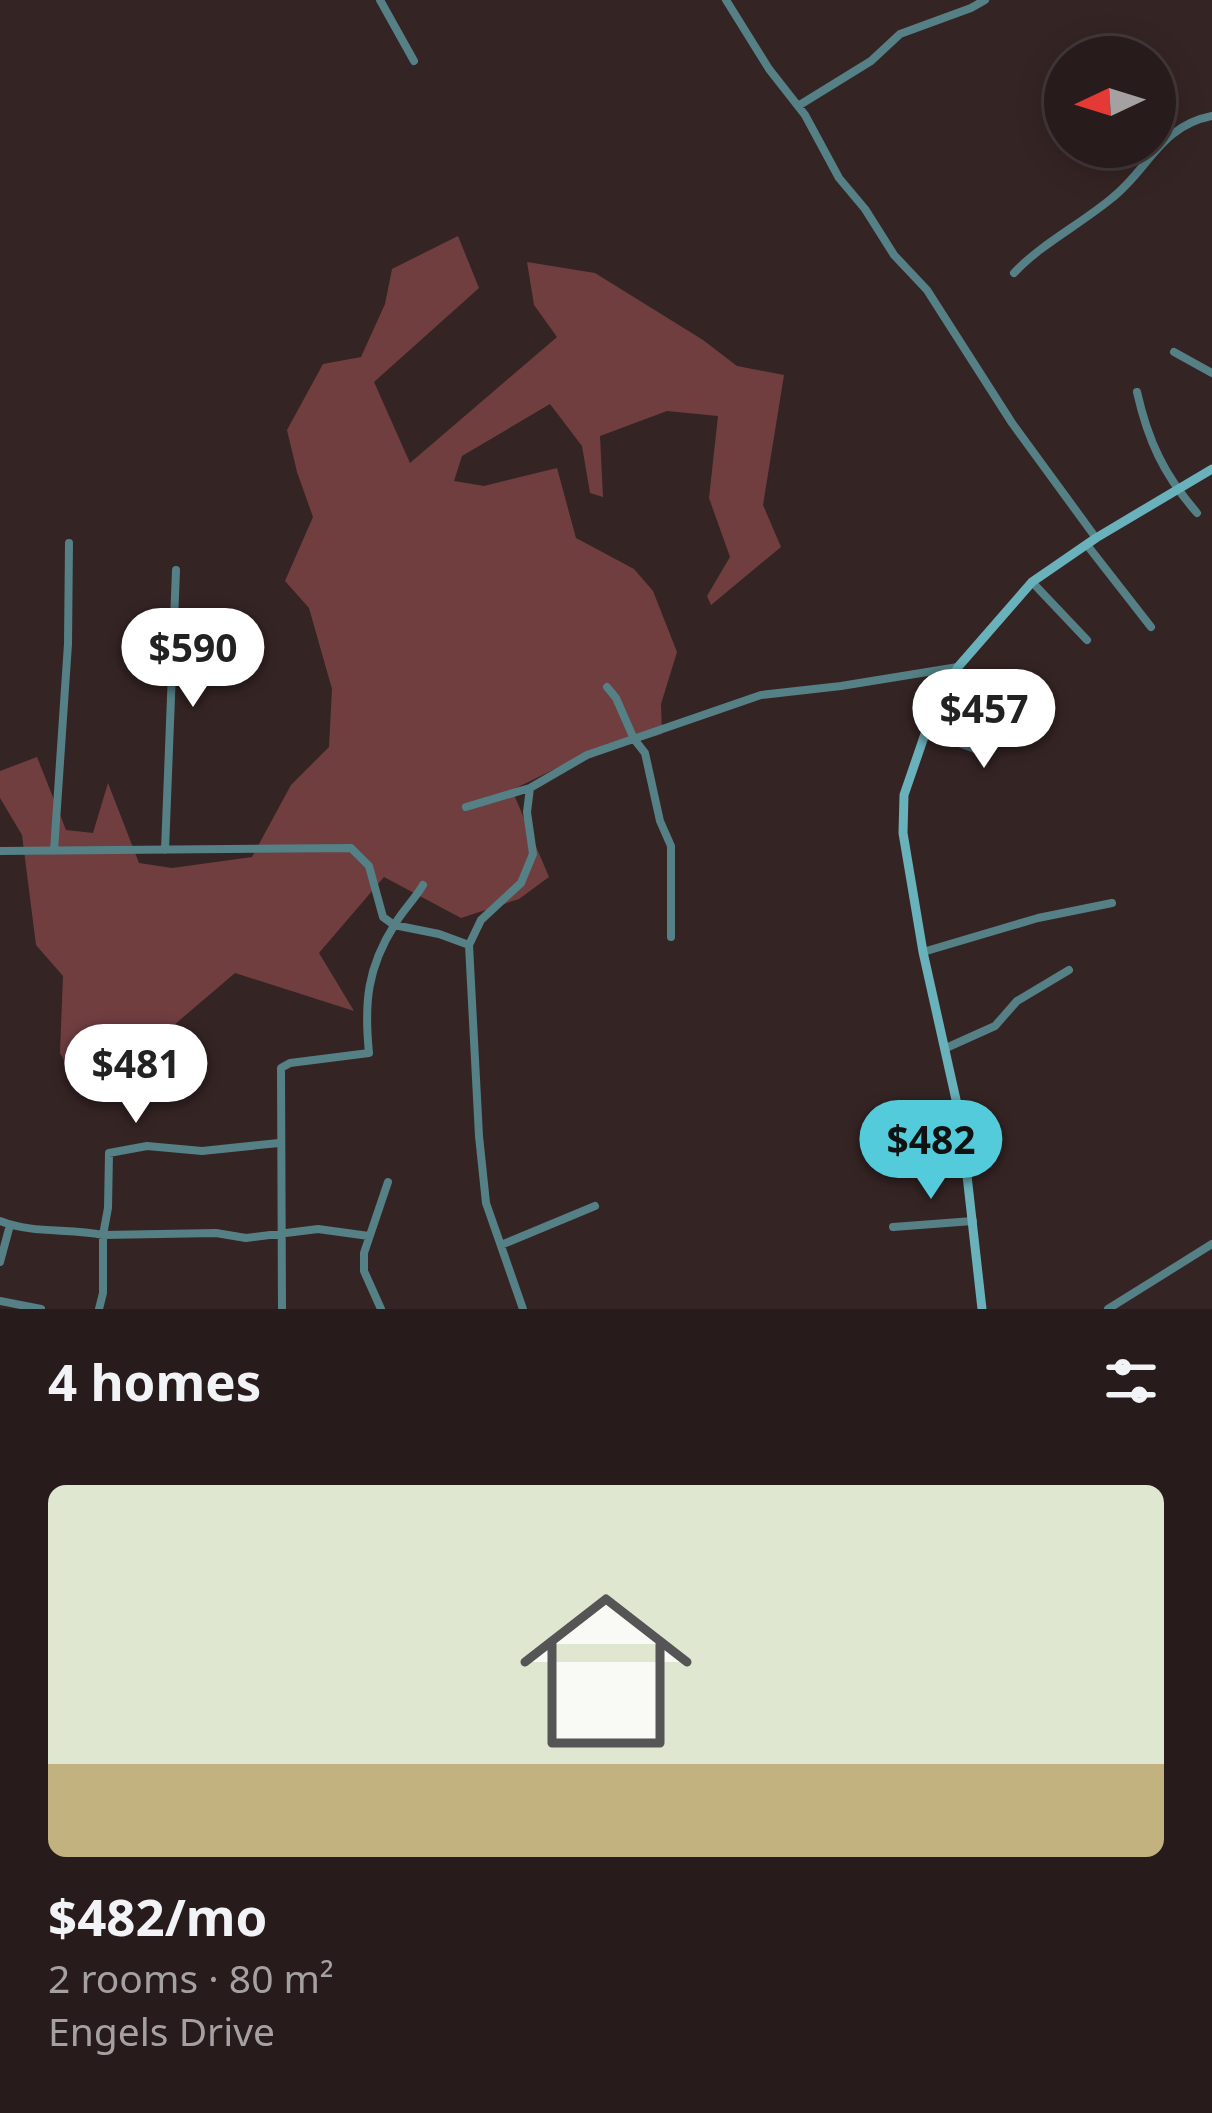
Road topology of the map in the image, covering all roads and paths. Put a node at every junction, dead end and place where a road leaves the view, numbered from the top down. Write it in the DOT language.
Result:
graph roads {
  1 [pos="380,0"];
  2 [pos="726,0"];
  3 [pos="985,0"];
  4 [pos="413,61"];
  5 [pos="798,106"];
  6 [pos="1212,116"];
  7 [pos="1014,273"];
  8 [pos="1174,352"];
  9 [pos="1212,373"];
  10 [pos="1137,392"];
  11 [pos="1212,470"];
  12 [pos="1178,490"];
  13 [pos="1197,513"];
  14 [pos="1092,542"];
  15 [pos="69,544"];
  16 [pos="176,570"];
  17 [pos="1032,582"];
  18 [pos="1151,627"];
  19 [pos="1087,640"];
  20 [pos="958,667"];
  21 [pos="607,687"];
  22 [pos="1028,714"];
  23 [pos="926,731"];
  24 [pos="634,739"];
  25 [pos="530,788"];
  26 [pos="466,807"];
  27 [pos="54,850"];
  28 [pos="165,850"];
  29 [pos="0,851"];
  30 [pos="423,885"];
  31 [pos="1112,903"];
  32 [pos="394,925"];
  33 [pos="671,937"];
  34 [pos="469,945"];
  35 [pos="923,952"];
  36 [pos="1069,970"];
  37 [pos="946,1048"];
  38 [pos="279,1143"];
  39 [pos="388,1182"];
  40 [pos="595,1206"];
  41 [pos="0,1221"];
  42 [pos="973,1221"];
  43 [pos="10,1225"];
  44 [pos="893,1227"];
  45 [pos="103,1235"];
  46 [pos="281,1235"];
  47 [pos="369,1236"];
  48 [pos="501,1245"];
  49 [pos="1212,1246"];
  50 [pos="0,1262"];
  51 [pos="0,1301"];
  52 [pos="41,1309"];
  53 [pos="99,1309"];
  54 [pos="282,1309"];
  55 [pos="382,1309"];
  56 [pos="523,1309"];
  57 [pos="982,1309"];
  58 [pos="1108,1309"];
  1 -- 4 [label="street"];
  2 -- 5 [label="street"];
  3 -- 5 [label="street"];
  5 -- 14 [label="street"];
  6 -- 7 [label="street"];
  8 -- 9 [label="street"];
  10 -- 12 [label="street"];
  11 -- 12 [label="street"];
  12 -- 13 [label="street"];
  12 -- 14 [label="street"];
  14 -- 17 [label="street"];
  14 -- 18 [label="street"];
  15 -- 27 [label="street"];
  16 -- 28 [label="street"];
  17 -- 19 [label="street"];
  17 -- 20 [label="street"];
  20 -- 23 [label="street"];
  20 -- 24 [label="street"];
  21 -- 24 [label="street"];
  22 -- 23 [label="street"];
  23 -- 35 [label="street"];
  24 -- 25 [label="street"];
  24 -- 33 [label="street"];
  25 -- 26 [label="street"];
  25 -- 34 [label="street"];
  27 -- 28 [label="street"];
  27 -- 29 [label="street"];
  28 -- 32 [label="street"];
  30 -- 32 [label="street"];
  31 -- 35 [label="street"];
  32 -- 34 [label="street"];
  32 -- 38 [label="street"];
  34 -- 48 [label="street"];
  35 -- 37 [label="street"];
  36 -- 37 [label="street"];
  37 -- 42 [label="street"];
  38 -- 45 [label="street"];
  38 -- 46 [label="street"];
  39 -- 47 [label="street"];
  40 -- 48 [label="street"];
  41 -- 43 [label="street"];
  42 -- 44 [label="street"];
  42 -- 57 [label="street"];
  43 -- 45 [label="street"];
  43 -- 50 [label="street"];
  45 -- 46 [label="street"];
  45 -- 53 [label="street"];
  46 -- 47 [label="street"];
  46 -- 54 [label="street"];
  47 -- 55 [label="street"];
  48 -- 56 [label="street"];
  49 -- 58 [label="street"];
  51 -- 52 [label="street"];
}
